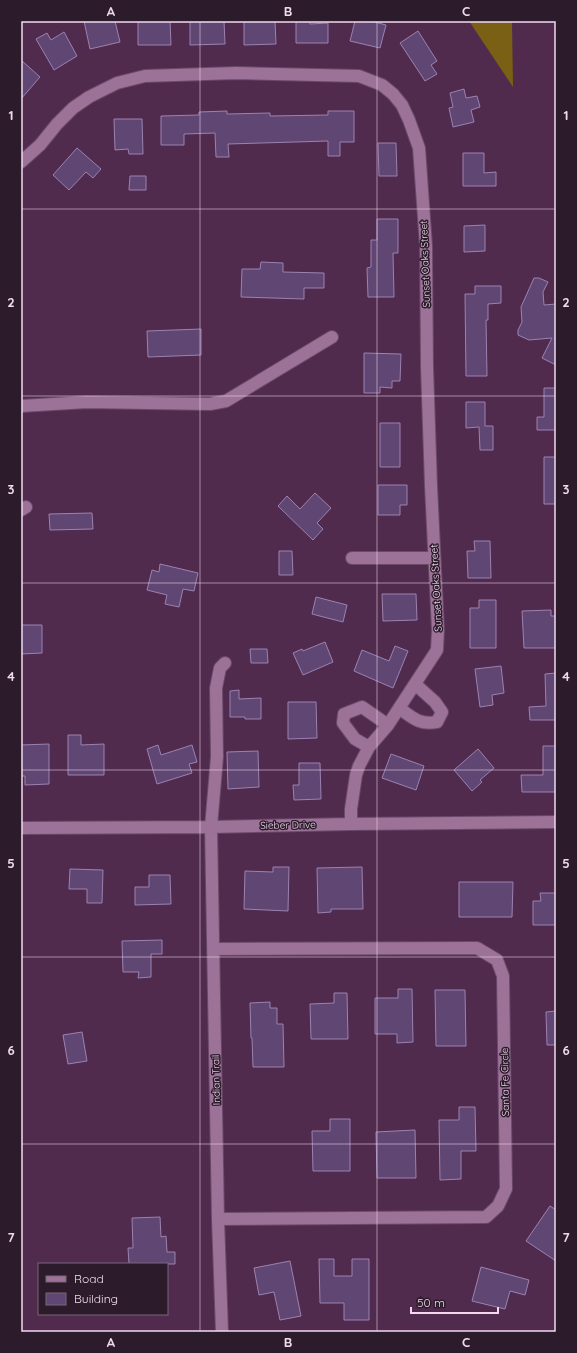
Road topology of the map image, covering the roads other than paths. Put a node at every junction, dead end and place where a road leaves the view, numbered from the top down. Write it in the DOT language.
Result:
graph roads {
  1 [pos="21,162"];
  2 [pos="332,337"];
  3 [pos="21,406"];
  4 [pos="352,558"];
  5 [pos="434,558"];
  6 [pos="225,663"];
  7 [pos="415,684"];
  8 [pos="399,708"];
  9 [pos="388,725"];
  10 [pos="369,747"];
  11 [pos="556,822"];
  12 [pos="351,824"];
  13 [pos="211,827"];
  14 [pos="21,828"];
  15 [pos="214,949"];
  16 [pos="218,1219"];
  17 [pos="222,1332"];
  1 -- 5 [label="street, Sunset Oaks Street"];
  2 -- 3 [label="street"];
  4 -- 5 [label="street"];
  5 -- 7 [label="street, Sunset Oaks Street"];
  6 -- 13 [label="street, Indian Trail"];
  7 -- 8 [label="street, Sunset Oaks Street"];
  7 -- 8 [label="street"];
  8 -- 9 [label="street, Sunset Oaks Street"];
  9 -- 10 [label="street, Sunset Oaks Street"];
  9 -- 10 [label="street"];
  10 -- 12 [label="street, Sunset Oaks Street"];
  11 -- 12 [label="street, Sieber Drive"];
  12 -- 13 [label="street, Sieber Drive"];
  13 -- 14 [label="street, Sieber Drive"];
  13 -- 15 [label="street, Indian Trail"];
  15 -- 16 [label="street, Indian Trail"];
  15 -- 16 [label="street, Santa Fe Circle"];
  16 -- 17 [label="street, Indian Trail"];
}
